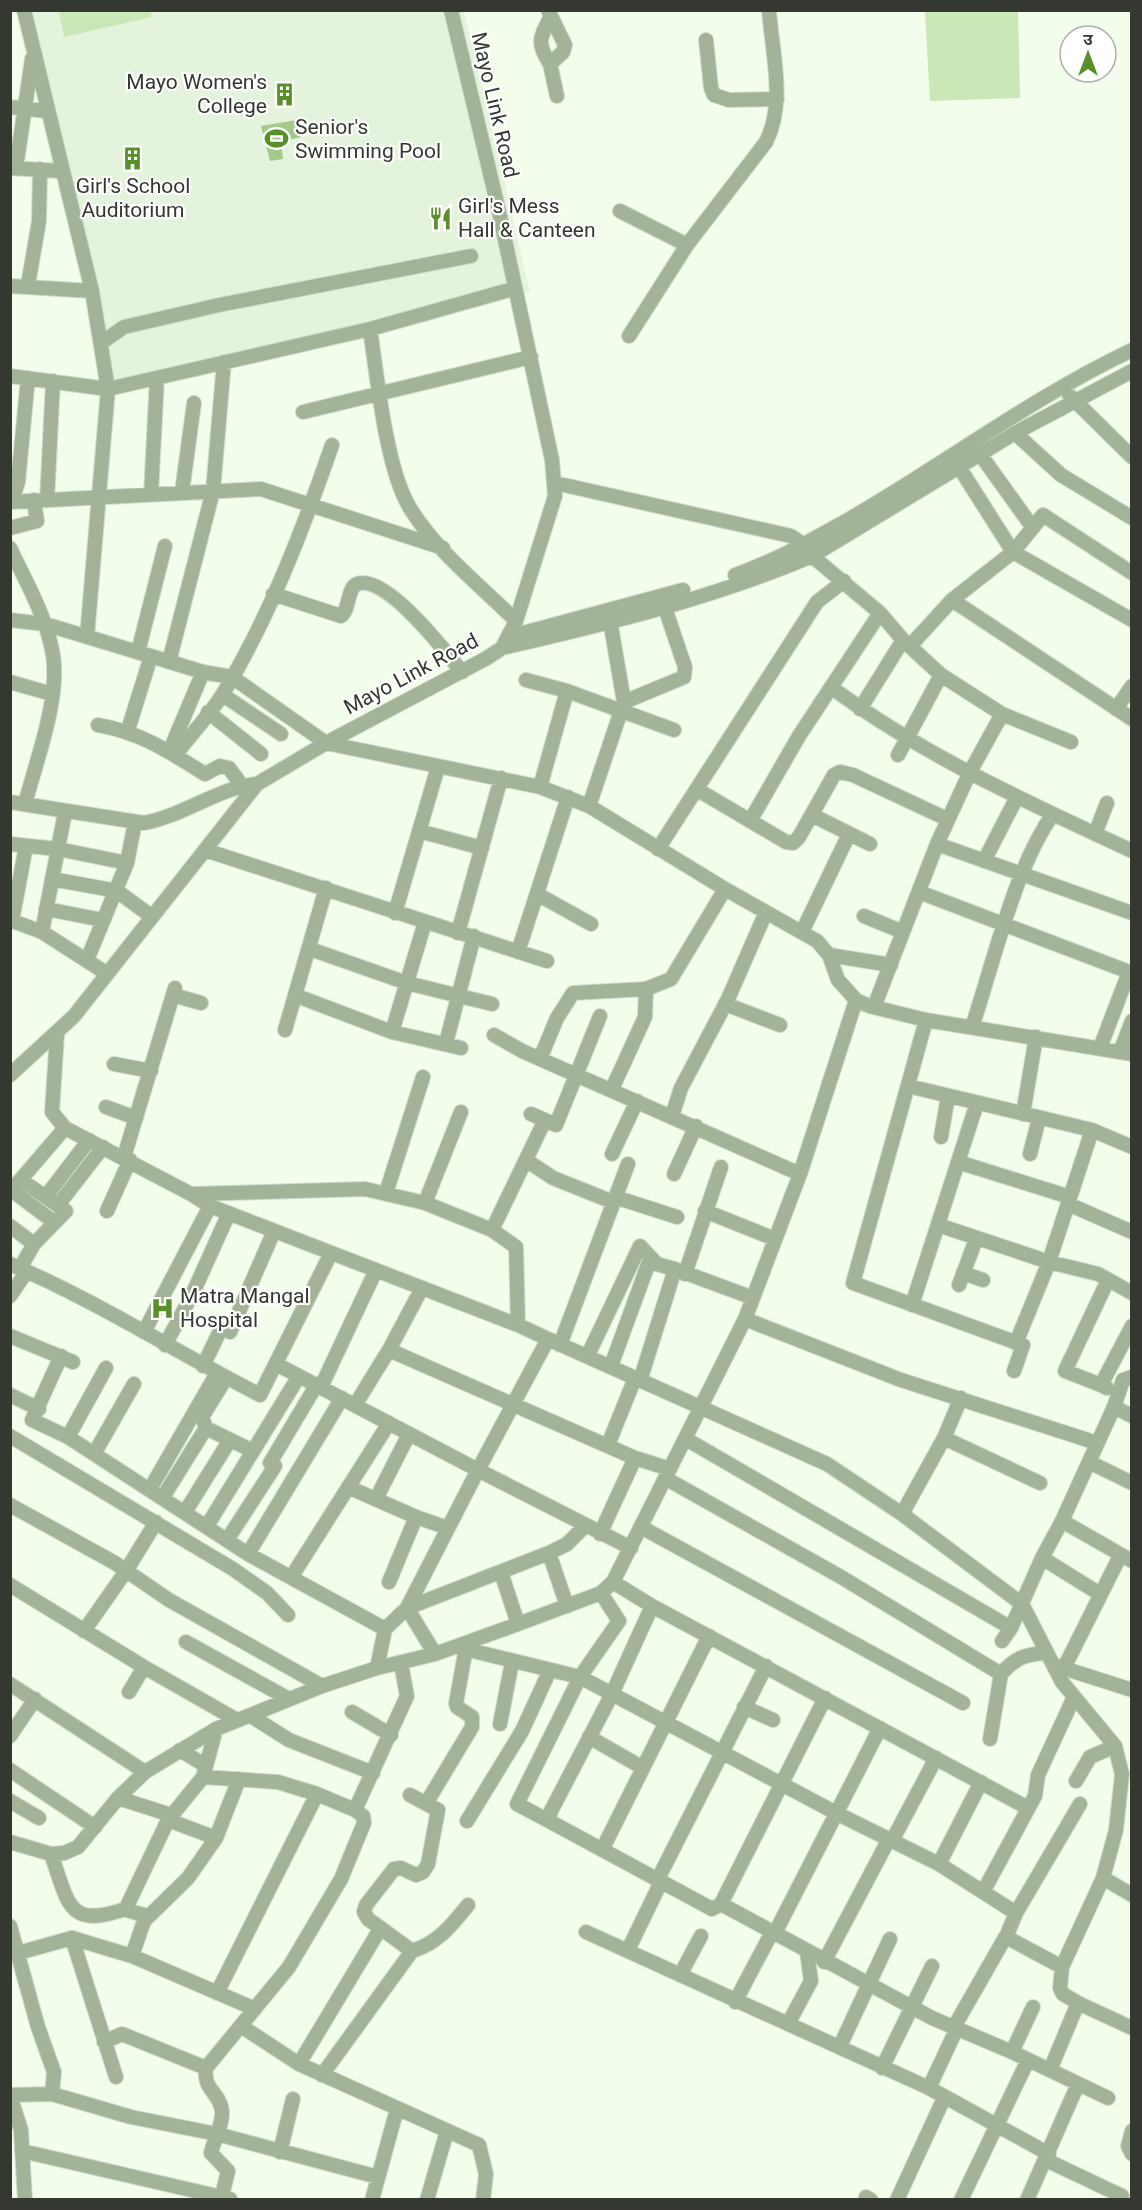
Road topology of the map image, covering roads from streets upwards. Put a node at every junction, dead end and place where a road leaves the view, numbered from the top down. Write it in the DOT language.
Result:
graph roads {
  1 [pos="24,10"];
  2 [pos="451,10"];
  3 [pos="768,10"];
  4 [pos="549,13"];
  5 [pos="706,40"];
  6 [pos="33,51"];
  7 [pos="550,64"];
  8 [pos="557,96"];
  9 [pos="777,99"];
  10 [pos="17,109"];
  11 [pos="46,111"];
  12 [pos="13,168"];
  13 [pos="40,169"];
  14 [pos="62,171"];
  15 [pos="620,211"];
  16 [pos="687,245"];
  17 [pos="471,256"];
  18 [pos="28,285"];
  19 [pos="10,286"];
  20 [pos="513,289"];
  21 [pos="92,291"];
  22 [pos="370,329"];
  23 [pos="629,336"];
  24 [pos="100,343"];
  25 [pos="1131,350"];
  26 [pos="531,357"];
  27 [pos="224,363"];
  28 [pos="1131,370"];
  29 [pos="10,376"];
  30 [pos="28,378"];
  31 [pos="157,378"];
  32 [pos="53,381"];
  33 [pos="1063,386"];
  34 [pos="108,389"];
  35 [pos="380,394"];
  36 [pos="1073,400"];
  37 [pos="194,403"];
  38 [pos="303,412"];
  39 [pos="1015,433"];
  40 [pos="332,445"];
  41 [pos="980,454"];
  42 [pos="1131,457"];
  43 [pos="959,467"];
  44 [pos="555,483"];
  45 [pos="213,491"];
  46 [pos="182,492"];
  47 [pos="14,494"];
  48 [pos="151,494"];
  49 [pos="99,496"];
  50 [pos="40,500"];
  51 [pos="311,507"];
  52 [pos="1131,518"];
  53 [pos="10,528"];
  54 [pos="1033,528"];
  55 [pos="165,546"];
  56 [pos="10,548"];
  57 [pos="443,548"];
  58 [pos="808,550"];
  59 [pos="1013,552"];
  60 [pos="1131,573"];
  61 [pos="844,581"];
  62 [pos="273,594"];
  63 [pos="952,600"];
  64 [pos="664,605"];
  65 [pos="880,613"];
  66 [pos="10,620"];
  67 [pos="610,620"];
  68 [pos="1131,620"];
  69 [pos="516,621"];
  70 [pos="45,624"];
  71 [pos="87,637"];
  72 [pos="505,642"];
  73 [pos="906,643"];
  74 [pos="145,654"];
  75 [pos="169,662"];
  76 [pos="203,672"];
  77 [pos="462,672"];
  78 [pos="941,675"];
  79 [pos="232,677"];
  80 [pos="526,680"];
  81 [pos="10,681"];
  82 [pos="1131,686"];
  83 [pos="831,687"];
  84 [pos="567,690"];
  85 [pos="52,694"];
  86 [pos="223,695"];
  87 [pos="623,707"];
  88 [pos="860,709"];
  89 [pos="1116,709"];
  90 [pos="208,712"];
  91 [pos="1002,714"];
  92 [pos="1131,719"];
  93 [pos="98,725"];
  94 [pos="128,730"];
  95 [pos="674,730"];
  96 [pos="281,734"];
  97 [pos="908,737"];
  98 [pos="1071,742"];
  99 [pos="326,743"];
  100 [pos="173,752"];
  101 [pos="261,754"];
  102 [pos="898,755"];
  103 [pos="438,767"];
  104 [pos="970,772"];
  105 [pos="237,778"];
  106 [pos="501,778"];
  107 [pos="257,784"];
  108 [pos="540,787"];
  109 [pos="698,790"];
  110 [pos="568,797"];
  111 [pos="1017,797"];
  112 [pos="10,802"];
  113 [pos="1107,803"];
  114 [pos="25,804"];
  115 [pos="589,806"];
  116 [pos="65,812"];
  117 [pos="1053,814"];
  118 [pos="812,815"];
  119 [pos="948,819"];
  120 [pos="750,821"];
  121 [pos="135,822"];
  122 [pos="419,831"];
  123 [pos="849,834"];
  124 [pos="1095,834"];
  125 [pos="10,844"];
  126 [pos="870,844"];
  127 [pos="937,844"];
  128 [pos="26,846"];
  129 [pos="482,848"];
  130 [pos="58,849"];
  131 [pos="658,849"];
  132 [pos="205,850"];
  133 [pos="1131,851"];
  134 [pos="984,861"];
  135 [pos="127,863"];
  136 [pos="1022,874"];
  137 [pos="52,879"];
  138 [pos="326,888"];
  139 [pos="725,889"];
  140 [pos="117,891"];
  141 [pos="918,892"];
  142 [pos="537,894"];
  143 [pos="46,909"];
  144 [pos="766,912"];
  145 [pos="395,913"];
  146 [pos="1131,913"];
  147 [pos="151,916"];
  148 [pos="864,916"];
  149 [pos="11,920"];
  150 [pos="103,920"];
  151 [pos="425,922"];
  152 [pos="591,924"];
  153 [pos="1005,926"];
  154 [pos="42,932"];
  155 [pos="802,932"];
  156 [pos="903,932"];
  157 [pos="458,933"];
  158 [pos="474,936"];
  159 [pos="310,949"];
  160 [pos="518,952"];
  161 [pos="829,955"];
  162 [pos="87,960"];
  163 [pos="547,961"];
  164 [pos="891,965"];
  165 [pos="1130,972"];
  166 [pos="106,974"];
  167 [pos="407,982"];
  168 [pos="646,989"];
  169 [pos="458,995"];
  170 [pos="297,996"];
  171 [pos="856,1000"];
  172 [pos="201,1003"];
  173 [pos="492,1004"];
  174 [pos="725,1004"];
  175 [pos="874,1007"];
  176 [pos="600,1016"];
  177 [pos="926,1020"];
  178 [pos="1131,1021"];
  179 [pos="780,1025"];
  180 [pos="972,1027"];
  181 [pos="285,1030"];
  182 [pos="392,1032"];
  183 [pos="57,1035"];
  184 [pos="494,1035"];
  185 [pos="1036,1037"];
  186 [pos="446,1043"];
  187 [pos="461,1048"];
  188 [pos="1100,1048"];
  189 [pos="1126,1053"];
  190 [pos="540,1059"];
  191 [pos="114,1064"];
  192 [pos="151,1071"];
  193 [pos="576,1075"];
  194 [pos="10,1076"];
  195 [pos="423,1077"];
  196 [pos="908,1086"];
  197 [pos="612,1089"];
  198 [pos="948,1096"];
  199 [pos="637,1101"];
  200 [pos="977,1102"];
  201 [pos="106,1107"];
  202 [pos="461,1112"];
  203 [pos="531,1114"];
  204 [pos="1023,1114"];
  205 [pos="672,1116"];
  206 [pos="136,1118"];
  207 [pos="1039,1118"];
  208 [pos="545,1120"];
  209 [pos="696,1126"];
  210 [pos="65,1128"];
  211 [pos="1092,1130"];
  212 [pos="941,1137"];
  213 [pos="89,1140"];
  214 [pos="103,1147"];
  215 [pos="1131,1147"];
  216 [pos="612,1154"];
  217 [pos="1029,1154"];
  218 [pos="127,1159"];
  219 [pos="526,1160"];
  220 [pos="958,1162"];
  221 [pos="627,1164"];
  222 [pos="721,1167"];
  223 [pos="800,1173"];
  224 [pos="675,1174"];
  225 [pos="14,1188"];
  226 [pos="243,1192"];
  227 [pos="386,1193"];
  228 [pos="191,1194"];
  229 [pos="47,1196"];
  230 [pos="614,1200"];
  231 [pos="1069,1201"];
  232 [pos="424,1203"];
  233 [pos="58,1205"];
  234 [pos="210,1206"];
  235 [pos="107,1211"];
  236 [pos="705,1212"];
  237 [pos="234,1215"];
  238 [pos="677,1217"];
  239 [pos="54,1222"];
  240 [pos="938,1225"];
  241 [pos="10,1226"];
  242 [pos="492,1230"];
  243 [pos="274,1231"];
  244 [pos="1131,1232"];
  245 [pos="775,1239"];
  246 [pos="976,1239"];
  247 [pos="34,1244"];
  248 [pos="331,1253"];
  249 [pos="655,1262"];
  250 [pos="1049,1263"];
  251 [pos="19,1268"];
  252 [pos="376,1270"];
  253 [pos="680,1271"];
  254 [pos="983,1280"];
  255 [pos="1108,1280"];
  256 [pos="422,1288"];
  257 [pos="1131,1293"];
  258 [pos="10,1296"];
  259 [pos="753,1299"];
  260 [pos="912,1305"];
  261 [pos="745,1319"];
  262 [pos="518,1325"];
  263 [pos="1131,1326"];
  264 [pos="144,1332"];
  265 [pos="10,1336"];
  266 [pos="554,1342"];
  267 [pos="1016,1343"];
  268 [pos="165,1345"];
  269 [pos="389,1350"];
  270 [pos="588,1355"];
  271 [pos="276,1364"];
  272 [pos="203,1366"];
  273 [pos="610,1366"];
  274 [pos="106,1368"];
  275 [pos="1014,1371"];
  276 [pos="222,1376"];
  277 [pos="299,1376"];
  278 [pos="1131,1377"];
  279 [pos="638,1380"];
  280 [pos="134,1384"];
  281 [pos="319,1385"];
  282 [pos="1101,1385"];
  283 [pos="1118,1393"];
  284 [pos="10,1395"];
  285 [pos="961,1398"];
  286 [pos="348,1401"];
  287 [pos="514,1406"];
  288 [pos="702,1406"];
  289 [pos="1114,1407"];
  290 [pos="35,1415"];
  291 [pos="1131,1416"];
  292 [pos="389,1423"];
  293 [pos="206,1428"];
  294 [pos="409,1434"];
  295 [pos="68,1437"];
  296 [pos="944,1438"];
  297 [pos="686,1439"];
  298 [pos="230,1440"];
  299 [pos="16,1442"];
  300 [pos="1097,1443"];
  301 [pos="608,1445"];
  302 [pos="252,1452"];
  303 [pos="94,1454"];
  304 [pos="635,1458"];
  305 [pos="1089,1462"];
  306 [pos="272,1465"];
  307 [pos="478,1470"];
  308 [pos="209,1473"];
  309 [pos="667,1474"];
  310 [pos="294,1477"];
  311 [pos="1040,1483"];
  312 [pos="1131,1483"];
  313 [pos="348,1487"];
  314 [pos="230,1488"];
  315 [pos="150,1489"];
  316 [pos="376,1499"];
  317 [pos="167,1500"];
  318 [pos="10,1505"];
  319 [pos="185,1512"];
  320 [pos="902,1514"];
  321 [pos="416,1517"];
  322 [pos="155,1521"];
  323 [pos="1062,1521"];
  324 [pos="586,1525"];
  325 [pos="207,1526"];
  326 [pos="641,1527"];
  327 [pos="448,1528"];
  328 [pos="600,1534"];
  329 [pos="227,1540"];
  330 [pos="631,1548"];
  331 [pos="549,1553"];
  332 [pos="248,1554"];
  333 [pos="1042,1558"];
  334 [pos="1126,1558"];
  335 [pos="126,1571"];
  336 [pos="501,1572"];
  337 [pos="292,1576"];
  338 [pos="389,1582"];
  339 [pos="613,1582"];
  340 [pos="10,1585"];
  341 [pos="601,1593"];
  342 [pos="1100,1594"];
  343 [pos="1022,1604"];
  344 [pos="567,1606"];
  345 [pos="652,1606"];
  346 [pos="407,1608"];
  347 [pos="288,1615"];
  348 [pos="518,1624"];
  349 [pos="1011,1628"];
  350 [pos="385,1629"];
  351 [pos="84,1631"];
  352 [pos="709,1636"];
  353 [pos="186,1641"];
  354 [pos="1002,1641"];
  355 [pos="461,1647"];
  356 [pos="435,1654"];
  357 [pos="512,1662"];
  358 [pos="1054,1662"];
  359 [pos="401,1664"];
  360 [pos="766,1666"];
  361 [pos="144,1667"];
  362 [pos="377,1668"];
  363 [pos="550,1670"];
  364 [pos="1001,1674"];
  365 [pos="580,1677"];
  366 [pos="10,1684"];
  367 [pos="322,1686"];
  368 [pos="1131,1690"];
  369 [pos="129,1692"];
  370 [pos="612,1694"];
  371 [pos="1074,1697"];
  372 [pos="825,1698"];
  373 [pos="34,1699"];
  374 [pos="289,1699"];
  375 [pos="963,1703"];
  376 [pos="744,1707"];
  377 [pos="352,1712"];
  378 [pos="244,1718"];
  379 [pos="772,1720"];
  380 [pos="666,1723"];
  381 [pos="500,1724"];
  382 [pos="880,1728"];
  383 [pos="216,1729"];
  384 [pos="10,1736"];
  385 [pos="391,1736"];
  386 [pos="589,1737"];
  387 [pos="990,1739"];
  388 [pos="1114,1746"];
  389 [pos="180,1750"];
  390 [pos="721,1752"];
  391 [pos="936,1758"];
  392 [pos="643,1768"];
  393 [pos="10,1770"];
  394 [pos="205,1771"];
  395 [pos="145,1772"];
  396 [pos="373,1773"];
  397 [pos="1127,1778"];
  398 [pos="239,1779"];
  399 [pos="1076,1781"];
  400 [pos="981,1782"];
  401 [pos="781,1784"];
  402 [pos="317,1794"];
  403 [pos="410,1795"];
  404 [pos="118,1798"];
  405 [pos="10,1801"];
  406 [pos="427,1802"];
  407 [pos="1080,1804"];
  408 [pos="1028,1808"];
  409 [pos="355,1810"];
  410 [pos="837,1814"];
  411 [pos="39,1818"];
  412 [pos="169,1818"];
  413 [pos="467,1821"];
  414 [pos="549,1821"];
  415 [pos="96,1827"];
  416 [pos="216,1838"];
  417 [pos="890,1840"];
  418 [pos="10,1842"];
  419 [pos="602,1850"];
  420 [pos="51,1854"];
  421 [pos="939,1864"];
  422 [pos="1103,1878"];
  423 [pos="659,1881"];
  424 [pos="983,1892"];
  425 [pos="1131,1895"];
  426 [pos="721,1904"];
  427 [pos="468,1905"];
  428 [pos="128,1908"];
  429 [pos="1016,1913"];
  430 [pos="147,1916"];
  431 [pos="10,1926"];
  432 [pos="380,1929"];
  433 [pos="586,1932"];
  434 [pos="773,1932"];
  435 [pos="701,1936"];
  436 [pos="1006,1936"];
  437 [pos="72,1938"];
  438 [pos="890,1940"];
  439 [pos="628,1950"];
  440 [pos="412,1951"];
  441 [pos="807,1952"];
  442 [pos="18,1953"];
  443 [pos="132,1956"];
  444 [pos="824,1962"];
  445 [pos="932,1966"];
  446 [pos="1062,1967"];
  447 [pos="680,1976"];
  448 [pos="868,1985"];
  449 [pos="217,1993"];
  450 [pos="735,2002"];
  451 [pos="1078,2003"];
  452 [pos="912,2007"];
  453 [pos="1033,2007"];
  454 [pos="255,2009"];
  455 [pos="788,2024"];
  456 [pos="241,2026"];
  457 [pos="956,2028"];
  458 [pos="1131,2028"];
  459 [pos="104,2042"];
  460 [pos="840,2046"];
  461 [pos="1012,2052"];
  462 [pos="1028,2061"];
  463 [pos="299,2064"];
  464 [pos="206,2068"];
  465 [pos="882,2068"];
  466 [pos="1050,2070"];
  467 [pos="322,2075"];
  468 [pos="116,2077"];
  469 [pos="1078,2084"];
  470 [pos="929,2088"];
  471 [pos="52,2094"];
  472 [pos="944,2098"];
  473 [pos="1108,2098"];
  474 [pos="293,2099"];
  475 [pos="397,2109"];
  476 [pos="996,2127"];
  477 [pos="447,2131"];
  478 [pos="1131,2131"];
  479 [pos="217,2134"];
  480 [pos="22,2151"];
  481 [pos="280,2152"];
  482 [pos="1131,2154"];
  483 [pos="1047,2157"];
  484 [pos="378,2177"];
  485 [pos="1122,2196"];
  486 [pos="25,2199"];
  487 [pos="225,2199"];
  488 [pos="372,2199"];
  489 [pos="428,2199"];
  490 [pos="483,2199"];
  491 [pos="897,2199"];
  492 [pos="961,2199"];
  493 [pos="1027,2199"];
  1 -- 6 [label="street"];
  2 -- 20 [label="street, Mayo Link Road"];
  3 -- 9 [label="street"];
  4 -- 7 [label="street"];
  4 -- 7 [label="street"];
  5 -- 9 [label="street"];
  6 -- 10 [label="street"];
  6 -- 11 [label="street"];
  7 -- 8 [label="street"];
  9 -- 16 [label="street"];
  10 -- 11 [label="street"];
  10 -- 12 [label="street"];
  11 -- 14 [label="street"];
  12 -- 13 [label="street"];
  13 -- 14 [label="street"];
  13 -- 18 [label="street"];
  14 -- 21 [label="street"];
  15 -- 16 [label="street"];
  16 -- 23 [label="street"];
  17 -- 24 [label="street"];
  18 -- 19 [label="street"];
  18 -- 21 [label="street"];
  20 -- 22 [label="street"];
  20 -- 26 [label="street, Mayo Link Road"];
  21 -- 24 [label="street"];
  22 -- 27 [label="street"];
  22 -- 35 [label="street"];
  24 -- 34 [label="street"];
  25 -- 33 [label="street"];
  26 -- 35 [label="street"];
  26 -- 44 [label="street, Mayo Link Road"];
  27 -- 31 [label="street"];
  27 -- 45 [label="street"];
  28 -- 36 [label="street"];
  29 -- 30 [label="street"];
  30 -- 32 [label="street"];
  30 -- 47 [label="street"];
  31 -- 34 [label="street"];
  31 -- 48 [label="street"];
  32 -- 34 [label="street"];
  32 -- 50 [label="street"];
  33 -- 36 [label="street"];
  33 -- 58 [label="street"];
  34 -- 49 [label="street"];
  35 -- 38 [label="street"];
  35 -- 57 [label="street"];
  36 -- 39 [label="street"];
  36 -- 42 [label="street"];
  37 -- 46 [label="street"];
  39 -- 41 [label="street"];
  39 -- 52 [label="street"];
  40 -- 51 [label="street"];
  41 -- 43 [label="street"];
  41 -- 54 [label="street"];
  43 -- 58 [label="street"];
  43 -- 59 [label="street"];
  44 -- 58 [label="street"];
  44 -- 69 [label="street, Mayo Link Road"];
  45 -- 46 [label="street"];
  45 -- 51 [label="street"];
  45 -- 75 [label="street"];
  46 -- 48 [label="street"];
  47 -- 50 [label="street"];
  48 -- 49 [label="street"];
  49 -- 50 [label="street"];
  49 -- 71 [label="street"];
  50 -- 53 [label="street"];
  51 -- 57 [label="street"];
  51 -- 62 [label="street"];
  54 -- 59 [label="street"];
  54 -- 60 [label="street"];
  55 -- 74 [label="street"];
  56 -- 70 [label="street"];
  57 -- 69 [label="street"];
  58 -- 61 [label="street"];
  58 -- 64 [label="street"];
  58 -- 72 [label="street"];
  59 -- 63 [label="street"];
  59 -- 68 [label="street"];
  61 -- 65 [label="street"];
  61 -- 109 [label="street"];
  62 -- 77 [label="street"];
  62 -- 79 [label="street"];
  63 -- 73 [label="street"];
  63 -- 89 [label="street"];
  64 -- 67 [label="street"];
  64 -- 87 [label="street"];
  65 -- 73 [label="street"];
  65 -- 83 [label="street"];
  66 -- 70 [label="street"];
  67 -- 72 [label="street"];
  67 -- 87 [label="street"];
  69 -- 72 [label="street, Mayo Link Road"];
  70 -- 71 [label="street"];
  70 -- 85 [label="street"];
  71 -- 74 [label="street"];
  72 -- 77 [label="street, Mayo Link Road"];
  73 -- 78 [label="street"];
  73 -- 88 [label="street"];
  74 -- 75 [label="street"];
  74 -- 94 [label="street"];
  75 -- 76 [label="street"];
  76 -- 79 [label="street"];
  76 -- 100 [label="street"];
  77 -- 99 [label="street, Mayo Link Road"];
  78 -- 91 [label="street"];
  78 -- 97 [label="street"];
  79 -- 86 [label="street"];
  79 -- 99 [label="street"];
  80 -- 84 [label="street"];
  81 -- 85 [label="street"];
  82 -- 89 [label="street"];
  83 -- 88 [label="street"];
  83 -- 120 [label="street"];
  84 -- 87 [label="street"];
  84 -- 108 [label="street"];
  85 -- 114 [label="street"];
  86 -- 90 [label="street"];
  86 -- 96 [label="street"];
  87 -- 95 [label="street"];
  87 -- 115 [label="street"];
  88 -- 97 [label="street"];
  89 -- 92 [label="street"];
  90 -- 100 [label="street"];
  90 -- 101 [label="street"];
  91 -- 98 [label="street"];
  91 -- 104 [label="street"];
  93 -- 94 [label="street"];
  94 -- 100 [label="street"];
  97 -- 102 [label="street"];
  97 -- 104 [label="street"];
  99 -- 103 [label="street"];
  99 -- 107 [label="street, Mayo Link Road"];
  100 -- 105 [label="street"];
  103 -- 106 [label="street"];
  103 -- 122 [label="street"];
  104 -- 111 [label="street"];
  104 -- 119 [label="street"];
  105 -- 107 [label="street"];
  105 -- 121 [label="street"];
  106 -- 108 [label="street"];
  106 -- 129 [label="street"];
  107 -- 132 [label="street, Mayo Link Road"];
  108 -- 110 [label="street"];
  109 -- 120 [label="street"];
  109 -- 131 [label="street"];
  110 -- 115 [label="street"];
  110 -- 142 [label="street"];
  111 -- 117 [label="street"];
  111 -- 134 [label="street"];
  112 -- 114 [label="street"];
  113 -- 124 [label="street"];
  114 -- 116 [label="street"];
  115 -- 131 [label="street"];
  116 -- 121 [label="street"];
  116 -- 130 [label="street"];
  117 -- 124 [label="street"];
  117 -- 136 [label="street"];
  118 -- 119 [label="street"];
  118 -- 120 [label="street"];
  118 -- 123 [label="street"];
  119 -- 127 [label="street"];
  121 -- 135 [label="street"];
  122 -- 129 [label="street"];
  122 -- 145 [label="street"];
  123 -- 126 [label="street"];
  123 -- 155 [label="street"];
  124 -- 133 [label="street"];
  125 -- 128 [label="street"];
  127 -- 134 [label="street"];
  127 -- 141 [label="street"];
  128 -- 130 [label="street"];
  128 -- 149 [label="street"];
  129 -- 157 [label="street"];
  130 -- 135 [label="street"];
  130 -- 137 [label="street"];
  131 -- 139 [label="street"];
  132 -- 138 [label="street"];
  132 -- 147 [label="street, Mayo Link Road"];
  134 -- 136 [label="street"];
  135 -- 140 [label="street"];
  136 -- 146 [label="street"];
  136 -- 153 [label="street"];
  137 -- 140 [label="street"];
  137 -- 143 [label="street"];
  138 -- 145 [label="street"];
  138 -- 159 [label="street"];
  139 -- 144 [label="street"];
  139 -- 168 [label="street"];
  140 -- 147 [label="street"];
  140 -- 150 [label="street"];
  141 -- 153 [label="street"];
  141 -- 156 [label="street"];
  142 -- 152 [label="street"];
  142 -- 160 [label="street"];
  143 -- 150 [label="street"];
  143 -- 154 [label="street"];
  144 -- 155 [label="street"];
  144 -- 174 [label="street"];
  145 -- 151 [label="street"];
  147 -- 166 [label="street, Mayo Link Road"];
  148 -- 156 [label="street"];
  149 -- 154 [label="street"];
  150 -- 162 [label="street"];
  151 -- 157 [label="street"];
  151 -- 167 [label="street"];
  153 -- 165 [label="street"];
  153 -- 180 [label="street"];
  154 -- 162 [label="street"];
  155 -- 161 [label="street"];
  156 -- 164 [label="street"];
  157 -- 158 [label="street"];
  158 -- 160 [label="street"];
  158 -- 169 [label="street"];
  159 -- 167 [label="street"];
  159 -- 170 [label="street"];
  160 -- 163 [label="street"];
  161 -- 164 [label="street"];
  161 -- 171 [label="street"];
  162 -- 166 [label="street"];
  164 -- 175 [label="street"];
  165 -- 188 [label="street"];
  166 -- 183 [label="street, Mayo Link Road"];
  167 -- 169 [label="street"];
  167 -- 182 [label="street"];
  168 -- 190 [label="street"];
  168 -- 197 [label="street"];
  169 -- 173 [label="street"];
  169 -- 186 [label="street"];
  170 -- 181 [label="street"];
  170 -- 182 [label="street"];
  171 -- 175 [label="street"];
  171 -- 223 [label="street"];
  172 -- 192 [label="street"];
  174 -- 179 [label="street"];
  174 -- 205 [label="street"];
  175 -- 177 [label="street"];
  176 -- 193 [label="street"];
  177 -- 180 [label="street"];
  177 -- 196 [label="street"];
  178 -- 189 [label="street"];
  180 -- 185 [label="street"];
  182 -- 186 [label="street"];
  183 -- 194 [label="street, Mayo Link Road"];
  183 -- 210 [label="street"];
  184 -- 190 [label="street"];
  185 -- 188 [label="street"];
  185 -- 204 [label="street"];
  186 -- 187 [label="street"];
  188 -- 189 [label="street"];
  190 -- 193 [label="street"];
  191 -- 192 [label="street"];
  192 -- 206 [label="street"];
  193 -- 197 [label="street"];
  193 -- 208 [label="street"];
  195 -- 227 [label="street"];
  196 -- 198 [label="street"];
  196 -- 260 [label="street"];
  197 -- 199 [label="street"];
  198 -- 200 [label="street"];
  198 -- 212 [label="street"];
  199 -- 205 [label="street"];
  199 -- 216 [label="street"];
  200 -- 204 [label="street"];
  200 -- 220 [label="street"];
  201 -- 206 [label="street"];
  202 -- 232 [label="street"];
  203 -- 208 [label="street"];
  204 -- 207 [label="street"];
  205 -- 209 [label="street"];
  206 -- 218 [label="street"];
  207 -- 211 [label="street"];
  207 -- 217 [label="street"];
  208 -- 219 [label="street"];
  209 -- 223 [label="street"];
  209 -- 224 [label="street"];
  210 -- 213 [label="street"];
  210 -- 225 [label="street"];
  211 -- 215 [label="street"];
  211 -- 231 [label="street"];
  213 -- 214 [label="street"];
  213 -- 229 [label="street"];
  214 -- 218 [label="street"];
  214 -- 233 [label="street"];
  218 -- 228 [label="street"];
  218 -- 235 [label="street"];
  219 -- 230 [label="street"];
  219 -- 242 [label="street"];
  220 -- 231 [label="street"];
  220 -- 240 [label="street"];
  221 -- 230 [label="street"];
  222 -- 236 [label="street"];
  223 -- 245 [label="street"];
  225 -- 229 [label="street"];
  225 -- 239 [label="street"];
  226 -- 227 [label="street"];
  226 -- 228 [label="street"];
  226 -- 237 [label="street"];
  227 -- 232 [label="street"];
  228 -- 234 [label="street"];
  229 -- 233 [label="street"];
  230 -- 238 [label="street"];
  230 -- 266 [label="street"];
  231 -- 244 [label="street"];
  231 -- 250 [label="street"];
  232 -- 242 [label="street"];
  233 -- 239 [label="street"];
  234 -- 237 [label="street"];
  234 -- 264 [label="street"];
  236 -- 245 [label="street"];
  236 -- 253 [label="street"];
  237 -- 243 [label="street"];
  237 -- 268 [label="street"];
  239 -- 247 [label="street"];
  240 -- 246 [label="street"];
  240 -- 260 [label="street"];
  241 -- 247 [label="street"];
  242 -- 262 [label="street"];
  243 -- 248 [label="street"];
  243 -- 272 [label="street"];
  245 -- 259 [label="street"];
  246 -- 250 [label="street"];
  246 -- 254 [label="street"];
  247 -- 251 [label="street"];
  248 -- 252 [label="street"];
  248 -- 271 [label="street"];
  249 -- 253 [label="street"];
  249 -- 270 [label="street"];
  249 -- 273 [label="street"];
  250 -- 255 [label="street"];
  250 -- 267 [label="street"];
  251 -- 258 [label="street"];
  251 -- 264 [label="street"];
  252 -- 256 [label="street"];
  252 -- 281 [label="street"];
  253 -- 259 [label="street"];
  253 -- 279 [label="street"];
  255 -- 257 [label="street"];
  255 -- 282 [label="street"];
  256 -- 262 [label="street"];
  256 -- 269 [label="street"];
  259 -- 261 [label="street"];
  260 -- 267 [label="street"];
  261 -- 285 [label="street"];
  261 -- 288 [label="street"];
  262 -- 266 [label="street"];
  263 -- 282 [label="street"];
  264 -- 268 [label="street"];
  265 -- 290 [label="street"];
  266 -- 270 [label="street"];
  266 -- 287 [label="street"];
  267 -- 275 [label="street"];
  268 -- 272 [label="street"];
  269 -- 286 [label="street"];
  269 -- 287 [label="street"];
  270 -- 273 [label="street"];
  271 -- 276 [label="street"];
  271 -- 277 [label="street"];
  272 -- 276 [label="street"];
  273 -- 279 [label="street"];
  274 -- 295 [label="street"];
  276 -- 293 [label="street"];
  276 -- 315 [label="street"];
  277 -- 281 [label="street"];
  277 -- 302 [label="street"];
  278 -- 283 [label="street"];
  279 -- 288 [label="street"];
  279 -- 301 [label="street"];
  280 -- 303 [label="street"];
  281 -- 286 [label="street"];
  281 -- 306 [label="street"];
  282 -- 283 [label="street"];
  283 -- 289 [label="street"];
  284 -- 290 [label="street"];
  285 -- 296 [label="street"];
  285 -- 300 [label="street"];
  286 -- 292 [label="street"];
  286 -- 310 [label="street"];
  287 -- 301 [label="street"];
  287 -- 307 [label="street"];
  288 -- 297 [label="street"];
  288 -- 320 [label="street"];
  289 -- 291 [label="street"];
  289 -- 300 [label="street"];
  290 -- 295 [label="street"];
  290 -- 299 [label="street"];
  292 -- 294 [label="street"];
  292 -- 313 [label="street"];
  293 -- 298 [label="street"];
  293 -- 317 [label="street"];
  294 -- 307 [label="street"];
  294 -- 316 [label="street"];
  295 -- 303 [label="street"];
  296 -- 311 [label="street"];
  296 -- 320 [label="street"];
  297 -- 309 [label="street"];
  297 -- 349 [label="street"];
  298 -- 302 [label="street"];
  298 -- 308 [label="street"];
  299 -- 322 [label="street"];
  300 -- 305 [label="street"];
  301 -- 304 [label="street"];
  302 -- 306 [label="street"];
  302 -- 314 [label="street"];
  303 -- 315 [label="street"];
  304 -- 309 [label="street"];
  304 -- 328 [label="street"];
  305 -- 312 [label="street"];
  305 -- 323 [label="street"];
  306 -- 310 [label="street"];
  306 -- 329 [label="street"];
  307 -- 324 [label="street"];
  307 -- 327 [label="street"];
  308 -- 314 [label="street"];
  308 -- 319 [label="street"];
  309 -- 326 [label="street"];
  309 -- 364 [label="street"];
  310 -- 332 [label="street"];
  313 -- 316 [label="street"];
  313 -- 337 [label="street"];
  314 -- 325 [label="street"];
  315 -- 317 [label="street"];
  316 -- 321 [label="street"];
  317 -- 319 [label="street"];
  317 -- 322 [label="street"];
  318 -- 335 [label="street"];
  319 -- 325 [label="street"];
  320 -- 343 [label="street"];
  321 -- 327 [label="street"];
  321 -- 338 [label="street"];
  322 -- 335 [label="street"];
  322 -- 347 [label="street"];
  323 -- 333 [label="street"];
  323 -- 334 [label="street"];
  324 -- 328 [label="street"];
  324 -- 331 [label="street"];
  325 -- 329 [label="street"];
  326 -- 330 [label="street"];
  326 -- 375 [label="street"];
  327 -- 346 [label="street"];
  328 -- 330 [label="street"];
  329 -- 332 [label="street"];
  330 -- 339 [label="street"];
  331 -- 336 [label="street"];
  331 -- 344 [label="street"];
  332 -- 337 [label="street"];
  333 -- 342 [label="street"];
  333 -- 343 [label="street"];
  334 -- 342 [label="street"];
  335 -- 351 [label="street"];
  335 -- 367 [label="street"];
  336 -- 346 [label="street"];
  336 -- 348 [label="street"];
  337 -- 350 [label="street"];
  339 -- 341 [label="street"];
  339 -- 345 [label="street"];
  340 -- 351 [label="street"];
  341 -- 344 [label="street"];
  341 -- 365 [label="street"];
  342 -- 358 [label="street"];
  343 -- 349 [label="street"];
  343 -- 358 [label="street"];
  344 -- 348 [label="street"];
  345 -- 352 [label="street"];
  345 -- 370 [label="street"];
  346 -- 350 [label="street"];
  346 -- 356 [label="street"];
  348 -- 355 [label="street"];
  349 -- 354 [label="street"];
  350 -- 362 [label="street"];
  351 -- 361 [label="street"];
  352 -- 360 [label="street"];
  352 -- 380 [label="street"];
  353 -- 374 [label="street"];
  355 -- 356 [label="street"];
  355 -- 357 [label="street"];
  355 -- 406 [label="street"];
  356 -- 359 [label="street"];
  357 -- 363 [label="street"];
  357 -- 381 [label="street"];
  358 -- 364 [label="street"];
  358 -- 368 [label="street"];
  358 -- 371 [label="street"];
  359 -- 362 [label="street"];
  359 -- 385 [label="street"];
  360 -- 372 [label="street"];
  360 -- 376 [label="street"];
  361 -- 369 [label="street"];
  361 -- 378 [label="street"];
  362 -- 367 [label="street"];
  363 -- 365 [label="street"];
  363 -- 413 [label="street"];
  364 -- 387 [label="street"];
  365 -- 370 [label="street"];
  365 -- 414 [label="street"];
  366 -- 373 [label="street"];
  367 -- 374 [label="street"];
  370 -- 380 [label="street"];
  370 -- 386 [label="street"];
  371 -- 388 [label="street"];
  371 -- 408 [label="street"];
  372 -- 382 [label="street"];
  372 -- 401 [label="street"];
  373 -- 384 [label="street"];
  373 -- 395 [label="street"];
  374 -- 378 [label="street"];
  376 -- 379 [label="street"];
  376 -- 390 [label="street"];
  377 -- 385 [label="street"];
  378 -- 383 [label="street"];
  378 -- 396 [label="street"];
  380 -- 390 [label="street"];
  380 -- 392 [label="street"];
  382 -- 391 [label="street"];
  382 -- 410 [label="street"];
  383 -- 389 [label="street"];
  383 -- 394 [label="street"];
  385 -- 396 [label="street"];
  386 -- 392 [label="street"];
  386 -- 414 [label="street"];
  388 -- 397 [label="street"];
  388 -- 399 [label="street"];
  389 -- 394 [label="street"];
  389 -- 395 [label="street"];
  390 -- 401 [label="street"];
  390 -- 423 [label="street"];
  391 -- 400 [label="street"];
  391 -- 417 [label="street"];
  392 -- 419 [label="street"];
  393 -- 415 [label="street"];
  394 -- 398 [label="street"];
  394 -- 412 [label="street"];
  395 -- 404 [label="street"];
  396 -- 409 [label="street"];
  397 -- 422 [label="street"];
  398 -- 402 [label="street"];
  398 -- 416 [label="street"];
  400 -- 408 [label="street"];
  400 -- 421 [label="street"];
  401 -- 410 [label="street"];
  401 -- 426 [label="street"];
  402 -- 409 [label="street"];
  402 -- 449 [label="street"];
  403 -- 406 [label="street"];
  404 -- 412 [label="street"];
  404 -- 415 [label="street"];
  405 -- 411 [label="street"];
  406 -- 432 [label="street"];
  407 -- 429 [label="street"];
  408 -- 424 [label="street"];
  409 -- 454 [label="street"];
  410 -- 417 [label="street"];
  410 -- 434 [label="street"];
  412 -- 416 [label="street"];
  412 -- 428 [label="street"];
  414 -- 419 [label="street"];
  415 -- 420 [label="street"];
  416 -- 430 [label="street"];
  417 -- 421 [label="street"];
  417 -- 444 [label="street"];
  418 -- 420 [label="street"];
  419 -- 423 [label="street"];
  420 -- 428 [label="street"];
  421 -- 424 [label="street"];
  422 -- 425 [label="street"];
  422 -- 446 [label="street"];
  423 -- 426 [label="street"];
  423 -- 439 [label="street"];
  424 -- 429 [label="street"];
  426 -- 434 [label="street"];
  427 -- 440 [label="street"];
  428 -- 430 [label="street"];
  429 -- 436 [label="street"];
  430 -- 443 [label="street"];
  431 -- 442 [label="street"];
  432 -- 440 [label="street"];
  432 -- 463 [label="street"];
  433 -- 439 [label="street"];
  434 -- 441 [label="street"];
  434 -- 450 [label="street"];
  435 -- 447 [label="street"];
  436 -- 446 [label="street"];
  436 -- 457 [label="street"];
  437 -- 442 [label="street"];
  437 -- 443 [label="street"];
  437 -- 459 [label="street"];
  438 -- 448 [label="street"];
  439 -- 447 [label="street"];
  440 -- 467 [label="street"];
  441 -- 444 [label="street"];
  441 -- 455 [label="street"];
  442 -- 471 [label="street"];
  443 -- 449 [label="street"];
  444 -- 448 [label="street"];
  445 -- 452 [label="street"];
  446 -- 451 [label="street"];
  447 -- 450 [label="street"];
  448 -- 452 [label="street"];
  448 -- 460 [label="street"];
  449 -- 454 [label="street"];
  450 -- 455 [label="street"];
  451 -- 458 [label="street"];
  451 -- 466 [label="street"];
  452 -- 457 [label="street"];
  452 -- 465 [label="street"];
  453 -- 461 [label="street"];
  454 -- 456 [label="street"];
  455 -- 460 [label="street"];
  456 -- 463 [label="street"];
  456 -- 464 [label="street"];
  457 -- 461 [label="street"];
  457 -- 470 [label="street"];
  459 -- 464 [label="street"];
  459 -- 468 [label="street"];
  460 -- 465 [label="street"];
  461 -- 462 [label="street"];
  462 -- 466 [label="street"];
  462 -- 476 [label="street"];
  463 -- 467 [label="street"];
  464 -- 479 [label="street"];
  465 -- 470 [label="street"];
  466 -- 469 [label="street"];
  467 -- 475 [label="street"];
  469 -- 473 [label="street"];
  469 -- 483 [label="street"];
  470 -- 472 [label="street"];
  471 -- 479 [label="street"];
  471 -- 480 [label="street"];
  472 -- 476 [label="street"];
  472 -- 491 [label="street"];
  474 -- 481 [label="street"];
  475 -- 477 [label="street"];
  475 -- 484 [label="street"];
  476 -- 483 [label="street"];
  476 -- 492 [label="street"];
  477 -- 489 [label="street"];
  477 -- 490 [label="street"];
  478 -- 482 [label="street"];
  479 -- 481 [label="street"];
  479 -- 487 [label="street"];
  480 -- 486 [label="street"];
  480 -- 487 [label="street"];
  481 -- 484 [label="street"];
  483 -- 485 [label="street"];
  483 -- 493 [label="street"];
  484 -- 488 [label="street"];
}
